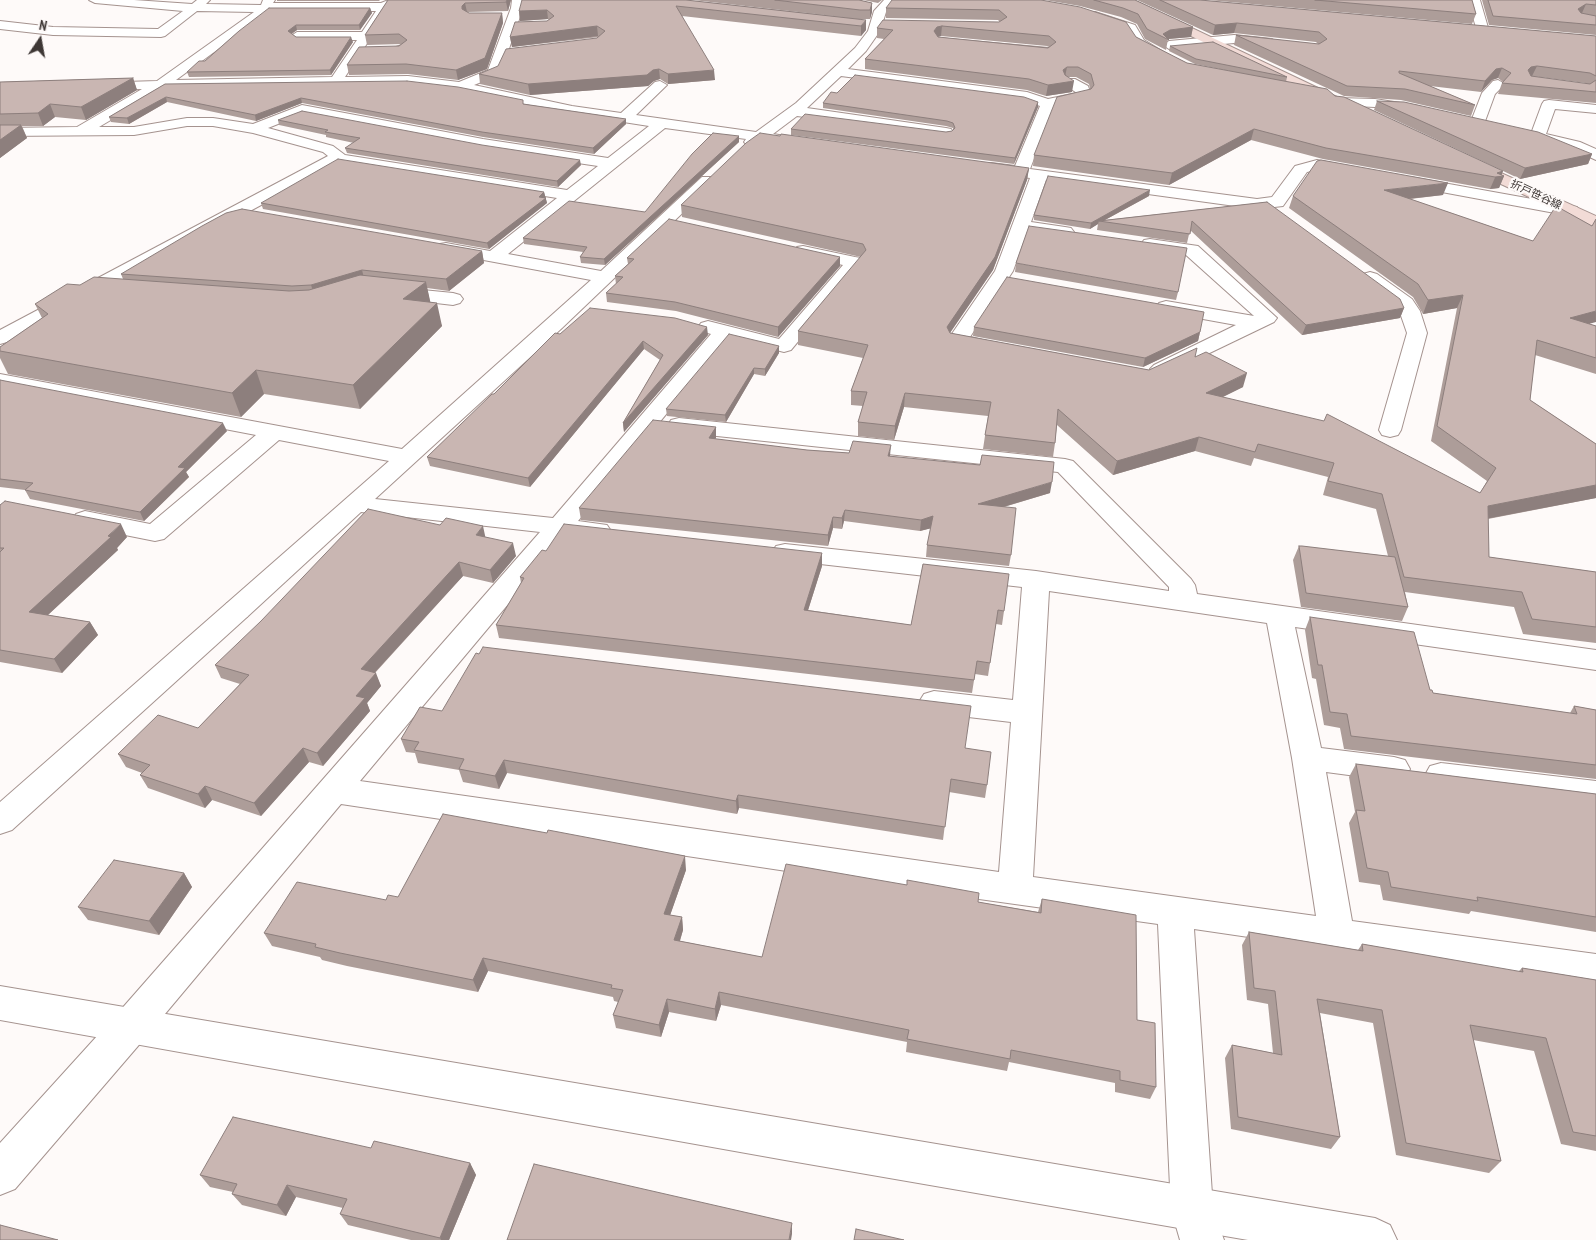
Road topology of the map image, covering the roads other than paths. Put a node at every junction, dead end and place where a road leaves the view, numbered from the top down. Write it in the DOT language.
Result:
graph roads {
  1 [pos="94,0"];
  2 [pos="518,0"];
  3 [pos="1124,0"];
  4 [pos="1474,0"];
  5 [pos="387,3"];
  6 [pos="200,4"];
  7 [pos="267,5"];
  8 [pos="885,5"];
  9 [pos="865,7"];
  10 [pos="1080,12"];
  11 [pos="497,17"];
  12 [pos="515,24"];
  13 [pos="0,25"];
  14 [pos="893,25"];
  15 [pos="867,26"];
  16 [pos="1465,29"];
  17 [pos="297,36"];
  18 [pos="366,36"];
  19 [pos="1209,40"];
  20 [pos="864,44"];
  21 [pos="882,44"];
  22 [pos="1169,45"];
  23 [pos="1288,45"];
  24 [pos="356,51"];
  25 [pos="374,51"];
  26 [pos="1174,62"];
  27 [pos="837,72"];
  28 [pos="337,80"];
  29 [pos="1070,82"];
  30 [pos="163,83"];
  31 [pos="1498,84"];
  32 [pos="660,85"];
  33 [pos="87,86"];
  34 [pos="459,86"];
  35 [pos="1272,86"];
  36 [pos="1322,95"];
  37 [pos="1337,102"];
  38 [pos="1044,103"];
  39 [pos="1596,109"];
  40 [pos="794,111"];
  41 [pos="1427,113"];
  42 [pos="1367,116"];
  43 [pos="625,118"];
  44 [pos="1462,121"];
  45 [pos="662,123"];
  46 [pos="1477,124"];
  47 [pos="1494,128"];
  48 [pos="254,129"];
  49 [pos="1512,131"];
  50 [pos="78,132"];
  51 [pos="946,132"];
  52 [pos="4,136"];
  53 [pos="759,136"];
  54 [pos="1538,136"];
  55 [pos="808,143"];
  56 [pos="740,150"];
  57 [pos="1596,155"];
  58 [pos="1456,157"];
  59 [pos="336,158"];
  60 [pos="610,163"];
  61 [pos="972,165"];
  62 [pos="720,169"];
  63 [pos="1021,172"];
  64 [pos="1040,174"];
  65 [pos="1366,174"];
  66 [pos="1395,179"];
  67 [pos="569,195"];
  68 [pos="1268,203"];
  69 [pos="236,211"];
  70 [pos="1571,211"];
  71 [pos="1284,215"];
  72 [pos="265,216"];
  73 [pos="665,220"];
  74 [pos="1596,223"];
  75 [pos="684,224"];
  76 [pos="1021,226"];
  77 [pos="1078,234"];
  78 [pos="1135,242"];
  79 [pos="427,244"];
  80 [pos="789,247"];
  81 [pos="494,256"];
  82 [pos="1357,268"];
  83 [pos="605,277"];
  84 [pos="1000,278"];
  85 [pos="1019,281"];
  86 [pos="375,291"];
  87 [pos="86,292"];
  88 [pos="124,294"];
  89 [pos="453,299"];
  90 [pos="1152,304"];
  91 [pos="601,310"];
  92 [pos="566,313"];
  93 [pos="1257,323"];
  94 [pos="695,324"];
  95 [pos="724,331"];
  96 [pos="0,338"];
  97 [pos="1004,350"];
  98 [pos="1146,376"];
  99 [pos="0,380"];
  100 [pos="647,422"];
  101 [pos="1390,430"];
  102 [pos="274,432"];
  103 [pos="406,457"];
  104 [pos="354,504"];
  105 [pos="68,516"];
  106 [pos="559,527"];
  107 [pos="623,534"];
  108 [pos="756,548"];
  109 [pos="1036,580"];
  110 [pos="1184,601"];
  111 [pos="1279,614"];
  112 [pos="1596,660"];
  113 [pos="909,699"];
  114 [pos="1027,713"];
  115 [pos="1308,758"];
  116 [pos="334,790"];
  117 [pos="1596,794"];
  118 [pos="0,821"];
  119 [pos="1015,889"];
  120 [pos="1175,913"];
  121 [pos="1337,934"];
  122 [pos="1596,971"];
  123 [pos="0,1003"];
  124 [pos="131,1026"];
  125 [pos="0,1174"];
  126 [pos="1197,1225"];
  127 [pos="1375,1240"];
  1 -- 6 [label="street"];
  2 -- 12 [label="street"];
  3 -- 19 [label="main road"];
  4 -- 16 [label="street"];
  5 -- 7 [label="street"];
  5 -- 18 [label="street"];
  6 -- 7 [label="street"];
  6 -- 13 [label="street"];
  7 -- 30 [label="street"];
  8 -- 9 [label="street"];
  8 -- 15 [label="street"];
  10 -- 26 [label="street"];
  11 -- 12 [label="street"];
  12 -- 34 [label="street"];
  14 -- 15 [label="street"];
  15 -- 20 [label="street"];
  17 -- 18 [label="street"];
  18 -- 24 [label="street"];
  19 -- 22 [label="street"];
  19 -- 23 [label="street"];
  19 -- 36 [label="main road"];
  20 -- 21 [label="street"];
  20 -- 27 [label="street"];
  24 -- 25 [label="street"];
  24 -- 28 [label="street"];
  27 -- 38 [label="street"];
  27 -- 40 [label="street"];
  28 -- 30 [label="street"];
  28 -- 34 [label="street"];
  29 -- 38 [label="street"];
  30 -- 33 [label="street"];
  30 -- 50 [label="street"];
  31 -- 46 [label="street"];
  32 -- 43 [label="street"];
  34 -- 43 [label="street"];
  35 -- 36 [label="street"];
  36 -- 37 [label="main road"];
  37 -- 41 [label="street"];
  37 -- 42 [label="main road"];
  38 -- 63 [label="street"];
  39 -- 54 [label="street"];
  40 -- 51 [label="street"];
  40 -- 53 [label="street"];
  43 -- 45 [label="street"];
  44 -- 46 [label="street"];
  45 -- 53 [label="street"];
  45 -- 60 [label="street"];
  46 -- 47 [label="street"];
  48 -- 50 [label="street"];
  48 -- 59 [label="street"];
  48 -- 60 [label="street"];
  49 -- 54 [label="street"];
  50 -- 52 [label="street"];
  53 -- 55 [label="street"];
  53 -- 56 [label="street"];
  54 -- 57 [label="street"];
  58 -- 70 [label="main road, 折戸笹谷線"];
  59 -- 67 [label="street"];
  59 -- 69 [label="street"];
  60 -- 67 [label="street"];
  61 -- 63 [label="street"];
  62 -- 73 [label="street"];
  63 -- 64 [label="street"];
  64 -- 68 [label="street"];
  64 -- 76 [label="street"];
  65 -- 68 [label="street"];
  66 -- 70 [label="street"];
  67 -- 81 [label="street"];
  68 -- 71 [label="street"];
  69 -- 72 [label="street"];
  69 -- 87 [label="street"];
  70 -- 74 [label="main road, 折戸笹谷線"];
  73 -- 75 [label="street"];
  73 -- 83 [label="street"];
  76 -- 77 [label="street"];
  76 -- 84 [label="street"];
  78 -- 93 [label="street"];
  79 -- 81 [label="street"];
  80 -- 95 [label="street"];
  81 -- 83 [label="street"];
  82 -- 101 [label="street"];
  83 -- 92 [label="street"];
  84 -- 85 [label="street"];
  84 -- 97 [label="street"];
  86 -- 89 [label="street"];
  87 -- 88 [label="street"];
  87 -- 96 [label="street"];
  90 -- 93 [label="street"];
  91 -- 92 [label="street"];
  92 -- 103 [label="street"];
  93 -- 98 [label="street"];
  94 -- 95 [label="street"];
  95 -- 100 [label="street"];
  99 -- 102 [label="street"];
  100 -- 106 [label="street"];
  100 -- 110 [label="street"];
  102 -- 103 [label="street"];
  102 -- 105 [label="street"];
  103 -- 104 [label="street"];
  104 -- 106 [label="street"];
  104 -- 118 [label="street"];
  106 -- 107 [label="street"];
  106 -- 116 [label="street"];
  108 -- 109 [label="street"];
  109 -- 110 [label="street"];
  109 -- 114 [label="street"];
  110 -- 111 [label="street"];
  111 -- 112 [label="street"];
  111 -- 115 [label="street"];
  113 -- 114 [label="street"];
  114 -- 119 [label="street"];
  115 -- 117 [label="street"];
  115 -- 121 [label="street"];
  116 -- 119 [label="street"];
  116 -- 124 [label="street"];
  119 -- 120 [label="street"];
  120 -- 121 [label="street"];
  120 -- 126 [label="street"];
  121 -- 122 [label="street"];
  123 -- 124 [label="street"];
  124 -- 125 [label="street"];
  124 -- 126 [label="street"];
  126 -- 127 [label="street"];
}
